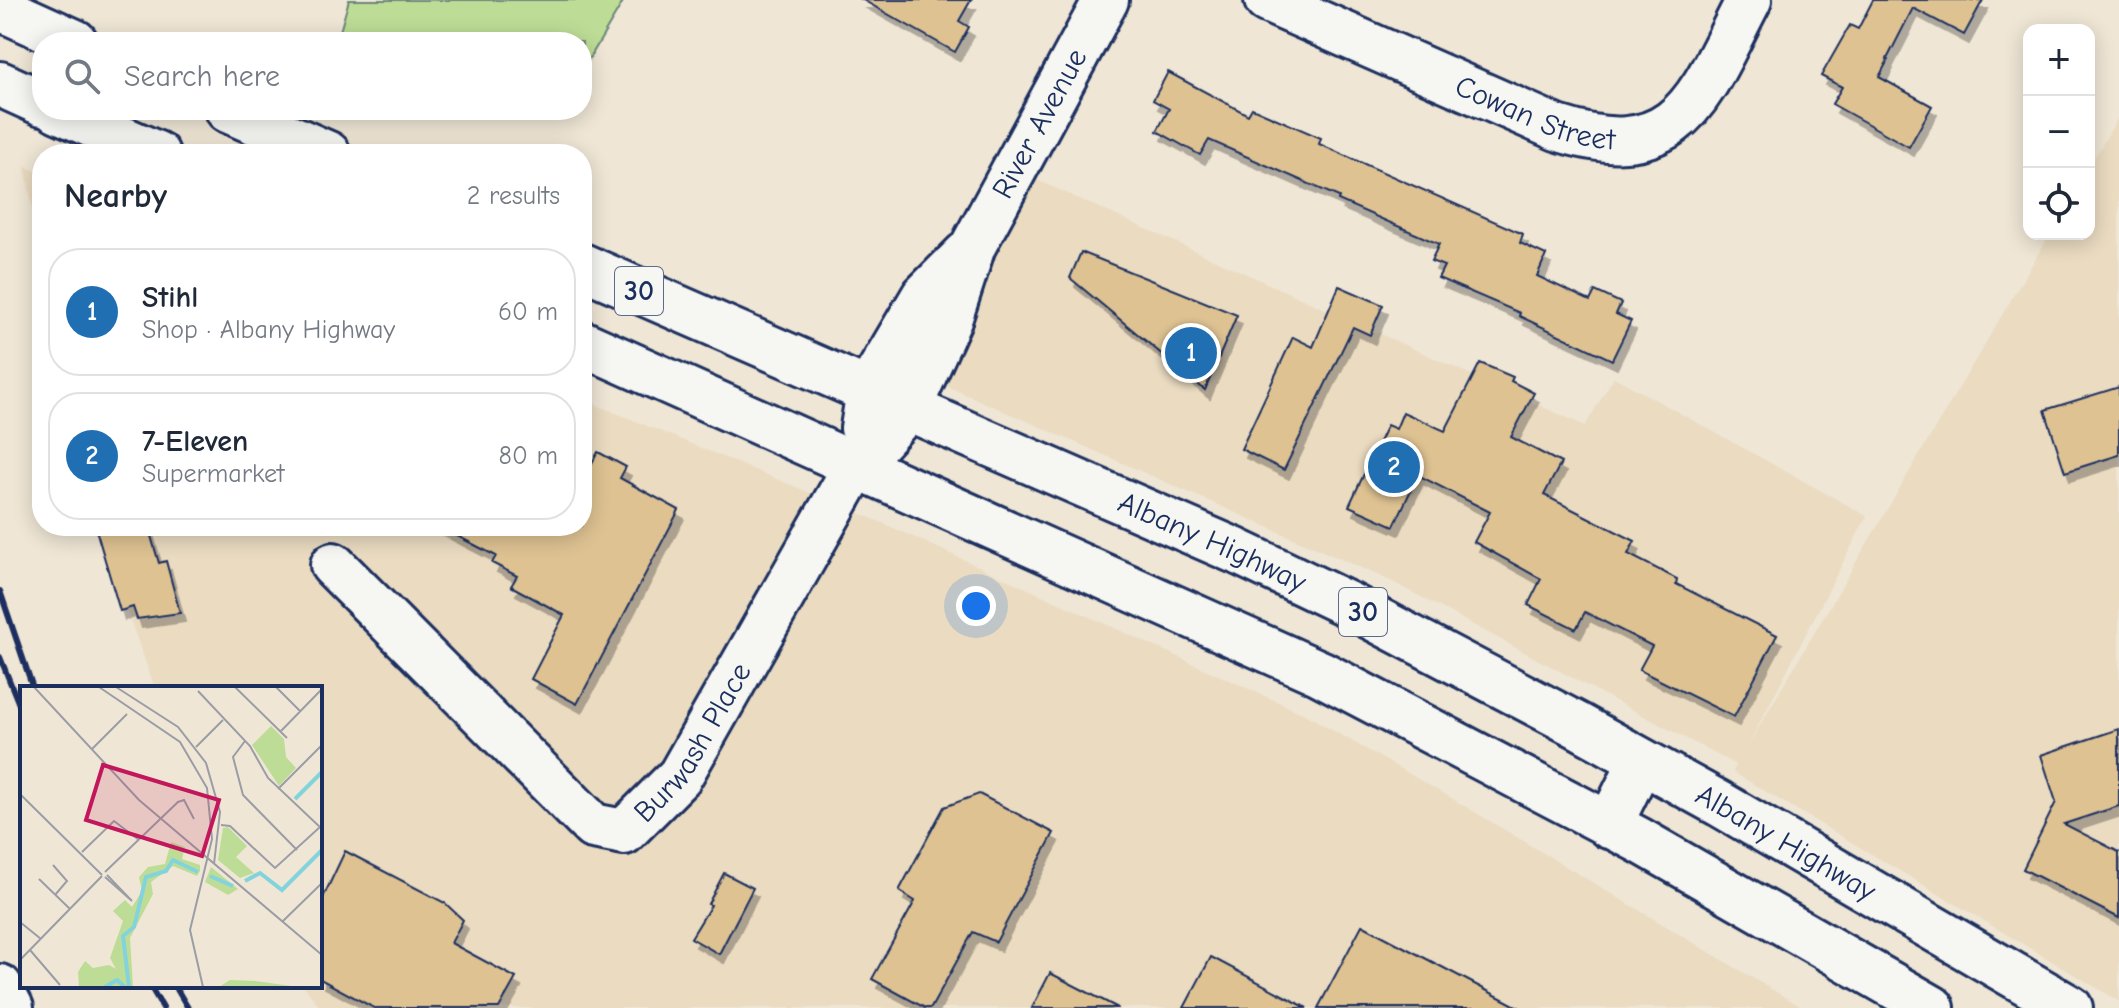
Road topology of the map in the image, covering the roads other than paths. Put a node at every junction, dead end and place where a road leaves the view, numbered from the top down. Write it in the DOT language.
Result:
graph roads {
  1 [pos="1106,0"];
  2 [pos="1267,0"];
  3 [pos="1749,0"];
  4 [pos="0,8"];
  5 [pos="53,32"];
  6 [pos="0,84"];
  7 [pos="32,97"];
  8 [pos="85,120"];
  9 [pos="251,120"];
  10 [pos="136,144"];
  11 [pos="305,144"];
  12 [pos="973,246"];
  13 [pos="592,270"];
  14 [pos="592,347"];
  15 [pos="869,389"];
  16 [pos="909,408"];
  17 [pos="856,466"];
  18 [pos="333,565"];
  19 [pos="1641,761"];
  20 [pos="1609,826"];
  21 [pos="0,987"];
  22 [pos="11,1008"];
  23 [pos="1932,1008"];
  24 [pos="2070,1008"];
  1 -- 12 [label="main road, River Avenue"];
  2 -- 3 [label="main road, Cowan Street"];
  4 -- 5 [label="main road"];
  6 -- 7 [label="main road"];
  8 -- 10 [label="main road"];
  9 -- 11 [label="main road"];
  12 -- 15 [label="main road, River Avenue"];
  12 -- 16 [label="main road, River Avenue"];
  13 -- 15 [label="main road, Albany Highway / 30"];
  14 -- 17 [label="main road, 30"];
  15 -- 16 [label="main road, Albany Highway / 30"];
  15 -- 17 [label="main road"];
  16 -- 17 [label="main road, River Avenue"];
  16 -- 19 [label="main road, Albany Highway / 30"];
  17 -- 18 [label="main road, Burwash Place"];
  17 -- 20 [label="main road, 30"];
  19 -- 20 [label="main road"];
  19 -- 24 [label="main road, Albany Highway / 30"];
  20 -- 23 [label="main road, 30"];
  21 -- 22 [label="main road"];
}
